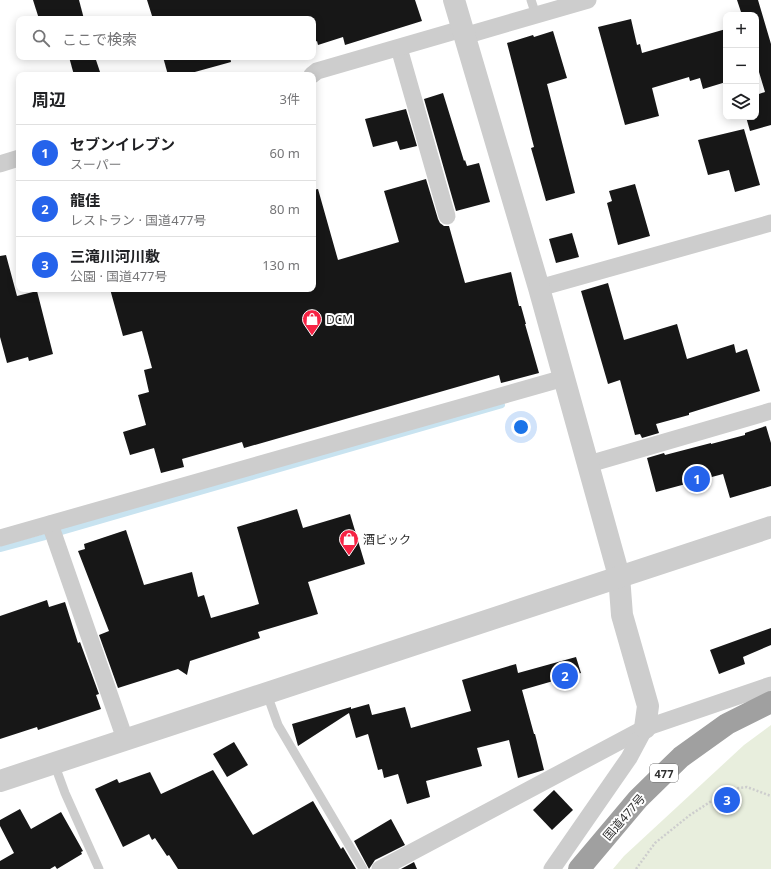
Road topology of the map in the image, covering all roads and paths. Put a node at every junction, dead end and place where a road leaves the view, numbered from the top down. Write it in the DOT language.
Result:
graph roads {
  1 [pos="454,0"];
  2 [pos="588,0"];
  3 [pos="533,7"];
  4 [pos="463,32"];
  5 [pos="399,48"];
  6 [pos="316,72"];
  7 [pos="16,159"];
  8 [pos="0,164"];
  9 [pos="446,216"];
  10 [pos="771,223"];
  11 [pos="539,288"];
  12 [pos="564,378"];
  13 [pos="771,410"];
  14 [pos="589,464"];
  15 [pos="50,524"];
  16 [pos="771,526"];
  17 [pos="0,538"];
  18 [pos="619,576"];
  19 [pos="771,685"];
  20 [pos="266,692"];
  21 [pos="771,702"];
  22 [pos="645,728"];
  23 [pos="125,739"];
  24 [pos="54,762"];
  25 [pos="0,780"];
  26 [pos="771,796"];
  27 [pos="99,869"];
  28 [pos="362,869"];
  29 [pos="380,869"];
  30 [pos="552,869"];
  31 [pos="579,869"];
  32 [pos="636,869"];
  1 -- 4 [label="street"];
  2 -- 3 [label="street"];
  3 -- 4 [label="street"];
  4 -- 5 [label="street"];
  4 -- 11 [label="street"];
  5 -- 6 [label="street"];
  5 -- 9 [label="street"];
  7 -- 8 [label="street"];
  10 -- 11 [label="street"];
  11 -- 12 [label="street"];
  12 -- 14 [label="street"];
  12 -- 15 [label="street"];
  13 -- 14 [label="street"];
  14 -- 18 [label="street"];
  15 -- 17 [label="street"];
  15 -- 23 [label="street"];
  16 -- 18 [label="street"];
  18 -- 20 [label="street"];
  18 -- 22 [label="street"];
  19 -- 22 [label="street"];
  20 -- 23 [label="street"];
  20 -- 28 [label="lane"];
  21 -- 31 [label="highway, 国道477号 / 477"];
  22 -- 29 [label="street"];
  22 -- 30 [label="street"];
  23 -- 24 [label="street"];
  24 -- 25 [label="street"];
  24 -- 27 [label="lane"];
  26 -- 32 [label="path"];
}
